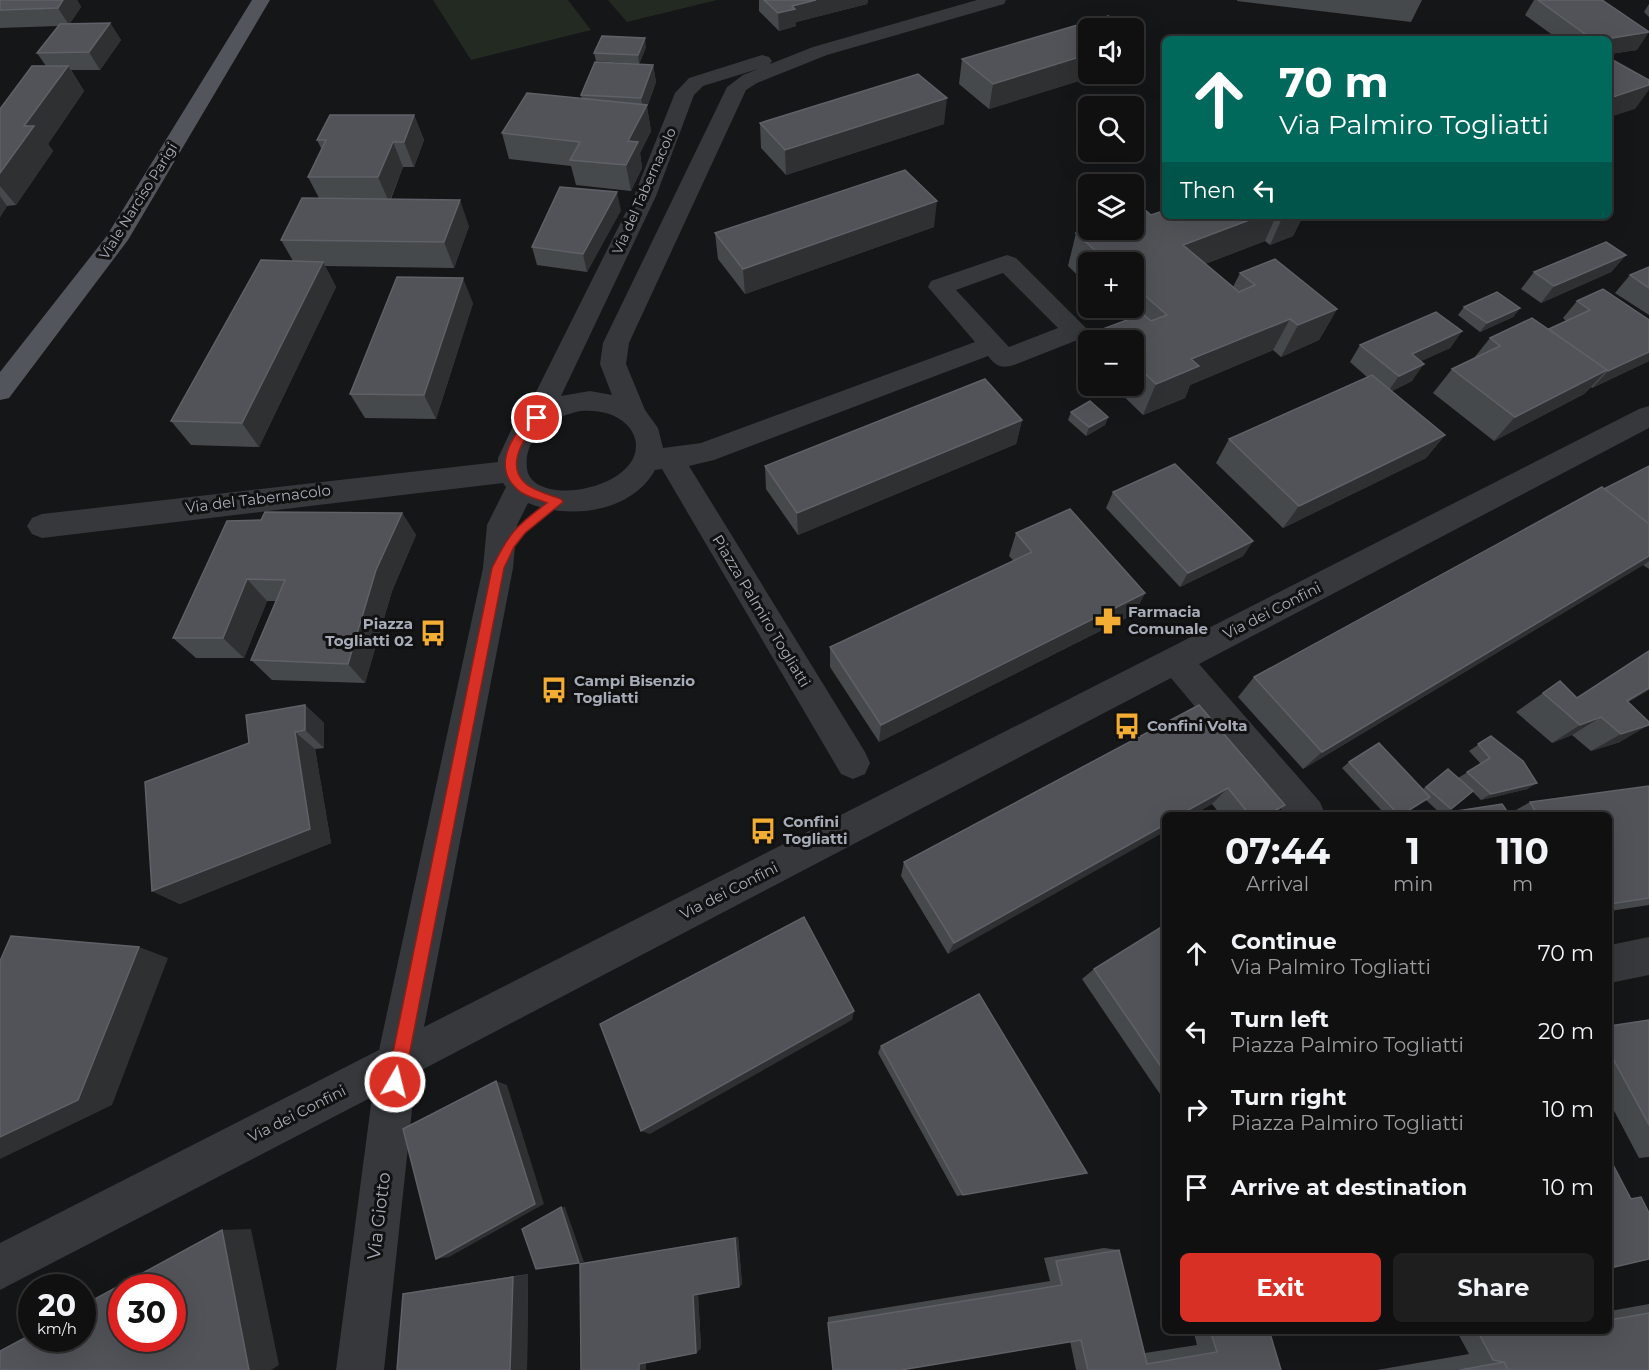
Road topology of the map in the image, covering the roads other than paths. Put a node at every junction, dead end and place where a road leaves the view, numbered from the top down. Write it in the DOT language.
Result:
graph roads {
  1 [pos="261,0"];
  2 [pos="997,0"];
  3 [pos="820,51"];
  4 [pos="992,345"];
  5 [pos="0,391"];
  6 [pos="633,414"];
  7 [pos="1649,416"];
  8 [pos="537,418"];
  9 [pos="659,460"];
  10 [pos="516,479"];
  11 [pos="556,502"];
  12 [pos="42,526"];
  13 [pos="498,568"];
  14 [pos="1176,660"];
  15 [pos="853,763"];
  16 [pos="1305,812"];
  17 [pos="1649,956"];
  18 [pos="1612,964"];
  19 [pos="397,1062"];
  20 [pos="0,1267"];
  21 [pos="360,1370"];
  1 -- 5 [label="main road, Viale Narciso Parigi"];
  2 -- 3 [label="street, Via del Tabernacolo"];
  3 -- 6 [label="street, Via del Tabernacolo"];
  3 -- 8 [label="street, Via del Tabernacolo"];
  4 -- 4 [label="street"];
  4 -- 9 [label="street"];
  6 -- 8 [label="street"];
  6 -- 9 [label="street, Piazza Palmiro Togliatti"];
  7 -- 14 [label="street, Via dei Confini"];
  8 -- 10 [label="street"];
  9 -- 11 [label="street"];
  9 -- 15 [label="street, Piazza Palmiro Togliatti"];
  10 -- 11 [label="street"];
  10 -- 12 [label="street, Via del Tabernacolo"];
  10 -- 13 [label="street"];
  11 -- 13 [label="street"];
  13 -- 19 [label="street"];
  14 -- 16 [label="street"];
  14 -- 19 [label="street, Via dei Confini"];
  17 -- 18 [label="street"];
  19 -- 20 [label="street, Via dei Confini"];
  19 -- 21 [label="street, Via Giotto"];
}
